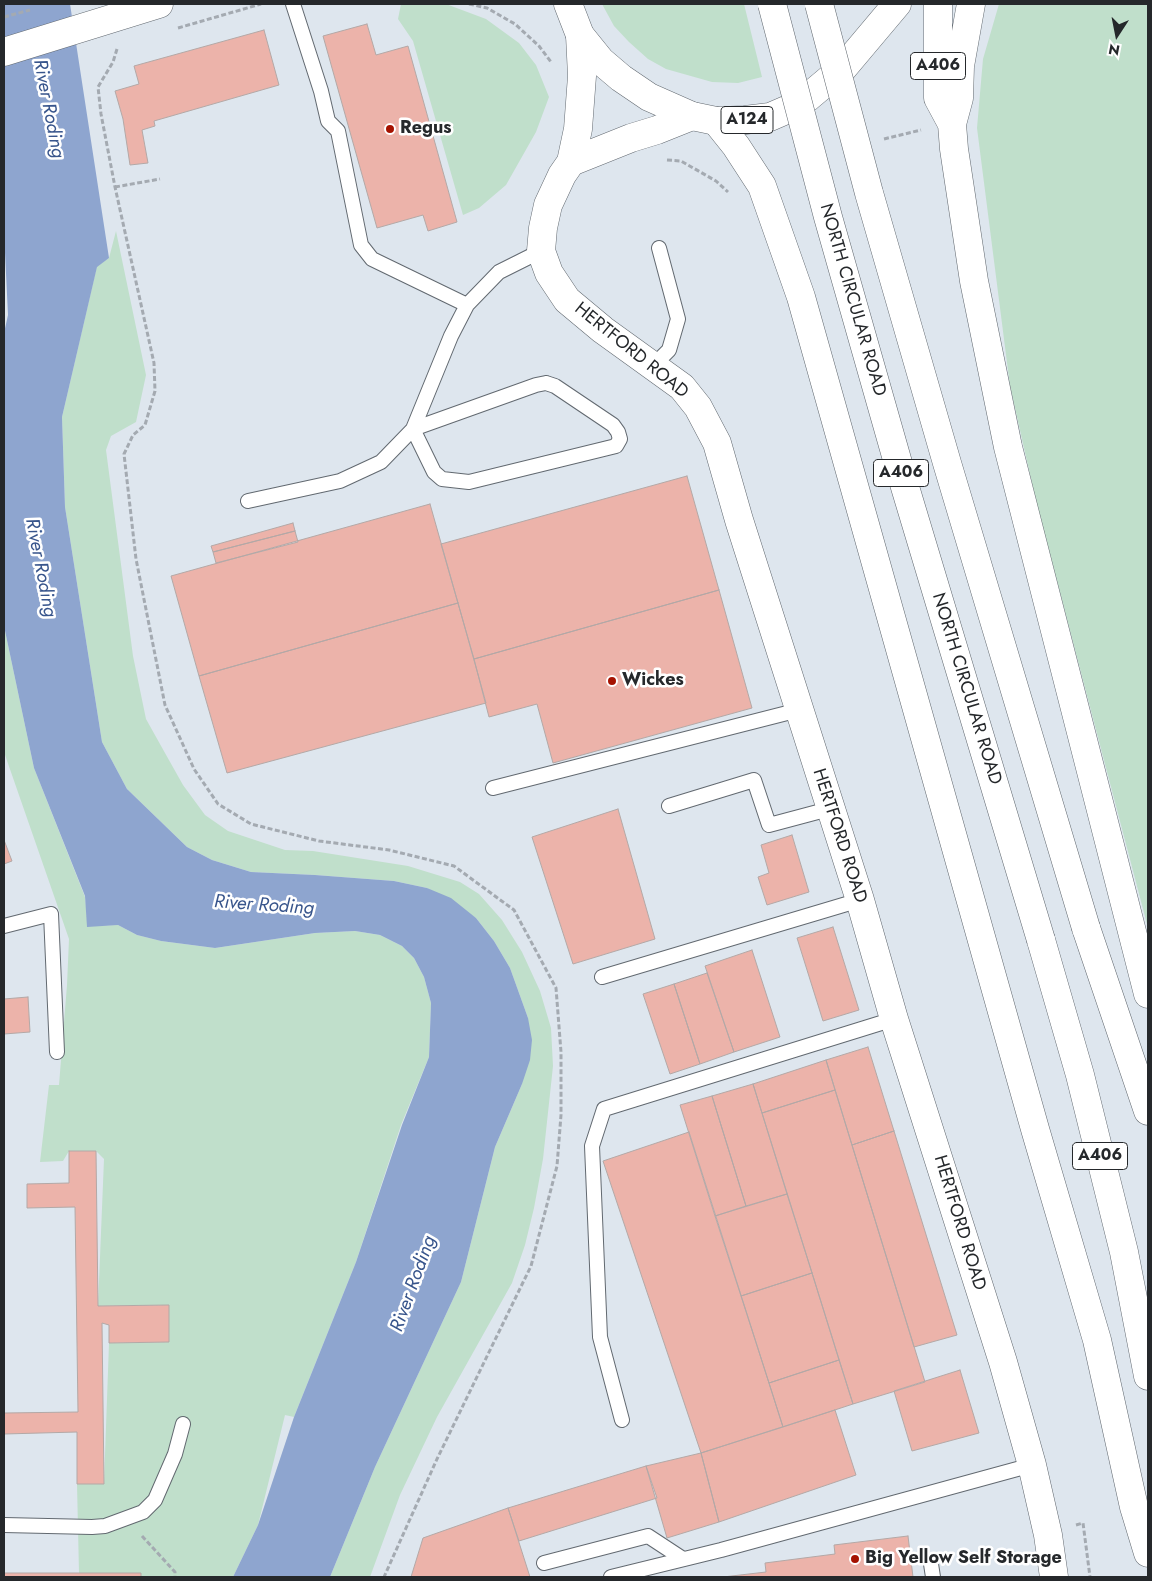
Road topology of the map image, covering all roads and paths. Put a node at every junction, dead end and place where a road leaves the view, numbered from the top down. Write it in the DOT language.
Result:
graph roads {
  1 [pos="159,4"];
  2 [pos="261,4"];
  3 [pos="293,4"];
  4 [pos="469,4"];
  5 [pos="772,4"];
  6 [pos="819,4"];
  7 [pos="897,4"];
  8 [pos="938,4"];
  9 [pos="971,4"];
  10 [pos="566,5"];
  11 [pos="172,30"];
  12 [pos="580,35"];
  13 [pos="117,48"];
  14 [pos="4,52"];
  15 [pos="554,68"];
  16 [pos="704,118"];
  17 [pos="952,124"];
  18 [pos="664,160"];
  19 [pos="570,162"];
  20 [pos="160,179"];
  21 [pos="115,187"];
  22 [pos="734,198"];
  23 [pos="659,248"];
  24 [pos="541,251"];
  25 [pos="467,305"];
  26 [pos="653,366"];
  27 [pos="413,429"];
  28 [pos="248,501"];
  29 [pos="799,710"];
  30 [pos="493,788"];
  31 [pos="669,806"];
  32 [pos="829,809"];
  33 [pos="860,900"];
  34 [pos="4,926"];
  35 [pos="602,976"];
  36 [pos="1148,994"];
  37 [pos="894,1019"];
  38 [pos="57,1052"];
  39 [pos="1148,1111"];
  40 [pos="1148,1376"];
  41 [pos="622,1420"];
  42 [pos="183,1424"];
  43 [pos="1032,1465"];
  44 [pos="127,1519"];
  45 [pos="4,1525"];
  46 [pos="1084,1530"];
  47 [pos="1148,1553"];
  48 [pos="683,1559"];
  49 [pos="544,1563"];
  50 [pos="175,1577"];
  51 [pos="384,1577"];
  52 [pos="611,1577"];
  53 [pos="1054,1577"];
  54 [pos="1090,1577"];
  1 -- 14 [label="main road"];
  2 -- 11 [label="path"];
  3 -- 25 [label="lane"];
  4 -- 15 [label="path"];
  5 -- 40 [label="main road, NORTH CIRCULAR ROAD / A406, bridge"];
  6 -- 39 [label="main road, A406, bridge"];
  7 -- 16 [label="main road, A124"];
  8 -- 17 [label="main road, A406"];
  9 -- 17 [label="main road"];
  10 -- 12 [label="main road, A124"];
  12 -- 16 [label="main road, A124"];
  12 -- 19 [label="main road, HERTFORD ROAD"];
  13 -- 21 [label="path"];
  16 -- 19 [label="main road"];
  16 -- 47 [label="main road, A406"];
  17 -- 36 [label="main road, A406"];
  18 -- 22 [label="path"];
  19 -- 24 [label="main road, HERTFORD ROAD"];
  20 -- 21 [label="path"];
  21 -- 51 [label="path"];
  23 -- 26 [label="lane"];
  24 -- 25 [label="lane"];
  24 -- 26 [label="main road, HERTFORD ROAD"];
  25 -- 27 [label="lane"];
  26 -- 29 [label="main road, HERTFORD ROAD"];
  27 -- 27 [label="lane"];
  27 -- 28 [label="lane"];
  29 -- 30 [label="lane"];
  29 -- 32 [label="main road, HERTFORD ROAD"];
  31 -- 32 [label="lane"];
  32 -- 33 [label="main road, HERTFORD ROAD"];
  33 -- 35 [label="lane"];
  33 -- 37 [label="main road, HERTFORD ROAD"];
  34 -- 38 [label="lane"];
  37 -- 41 [label="lane"];
  37 -- 43 [label="main road, HERTFORD ROAD"];
  42 -- 44 [label="lane"];
  43 -- 48 [label="lane"];
  43 -- 53 [label="main road, HERTFORD ROAD"];
  44 -- 45 [label="lane"];
  44 -- 50 [label="path"];
  46 -- 54 [label="path"];
  48 -- 49 [label="lane"];
  48 -- 52 [label="lane"];
}
